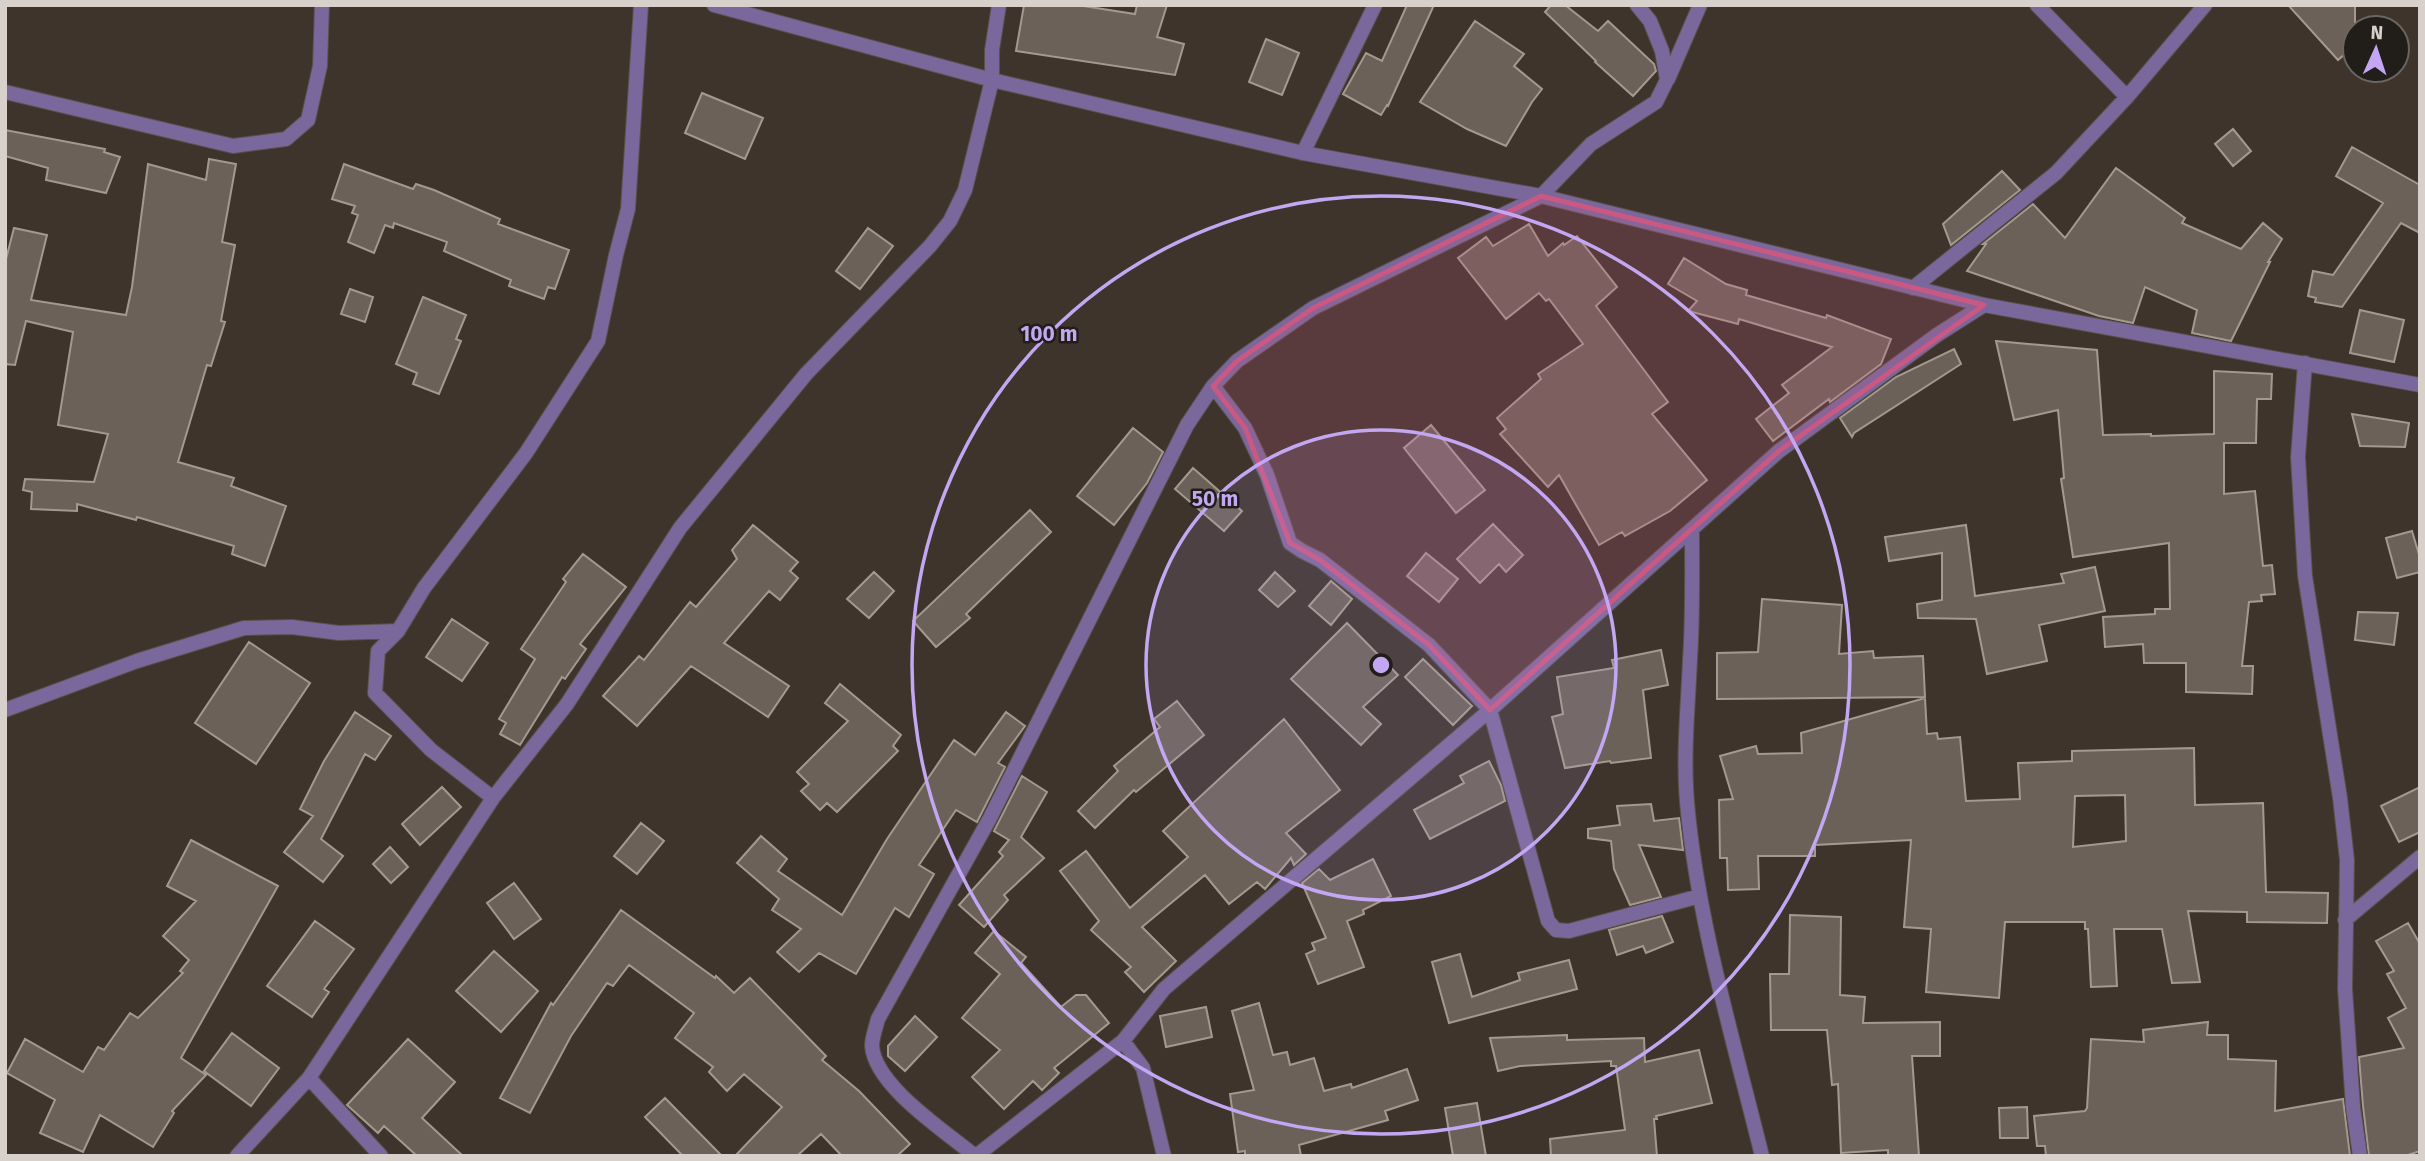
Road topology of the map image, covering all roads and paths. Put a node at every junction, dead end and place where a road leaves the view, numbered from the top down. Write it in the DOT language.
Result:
graph roads {
  1 [pos="322,5"];
  2 [pos="641,5"];
  3 [pos="714,5"];
  4 [pos="999,5"];
  5 [pos="1375,5"];
  6 [pos="1637,5"];
  7 [pos="1700,5"];
  8 [pos="2037,5"];
  9 [pos="2205,5"];
  10 [pos="992,80"];
  11 [pos="1667,80"];
  12 [pos="5,92"];
  13 [pos="2127,97"];
  14 [pos="1303,153"];
  15 [pos="1541,196"];
  16 [pos="1913,288"];
  17 [pos="1984,305"];
  18 [pos="2305,363"];
  19 [pos="2420,385"];
  20 [pos="1213,386"];
  21 [pos="1692,531"];
  22 [pos="398,631"];
  23 [pos="5,710"];
  24 [pos="1490,710"];
  25 [pos="493,798"];
  26 [pos="2420,857"];
  27 [pos="1700,896"];
  28 [pos="2346,920"];
  29 [pos="1123,1041"];
  30 [pos="309,1078"];
  31 [pos="237,1156"];
  32 [pos="381,1156"];
  33 [pos="976,1156"];
  34 [pos="1164,1156"];
  35 [pos="1762,1156"];
  36 [pos="2360,1156"];
  1 -- 12 [label="street"];
  2 -- 22 [label="street"];
  3 -- 10 [label="street"];
  4 -- 10 [label="street"];
  5 -- 14 [label="street"];
  6 -- 11 [label="street"];
  7 -- 11 [label="street"];
  8 -- 13 [label="street"];
  9 -- 13 [label="street"];
  10 -- 14 [label="street"];
  10 -- 25 [label="street"];
  11 -- 15 [label="street"];
  13 -- 16 [label="street"];
  14 -- 15 [label="street"];
  15 -- 16 [label="street"];
  15 -- 20 [label="street"];
  16 -- 17 [label="street"];
  17 -- 18 [label="street"];
  17 -- 21 [label="street"];
  18 -- 19 [label="street"];
  18 -- 28 [label="street"];
  20 -- 24 [label="street"];
  20 -- 33 [label="street"];
  21 -- 24 [label="street"];
  21 -- 27 [label="street"];
  22 -- 23 [label="street"];
  22 -- 25 [label="street"];
  24 -- 27 [label="street"];
  24 -- 29 [label="street"];
  25 -- 30 [label="street"];
  26 -- 28 [label="street"];
  27 -- 35 [label="street"];
  28 -- 36 [label="street"];
  29 -- 33 [label="street"];
  29 -- 34 [label="street"];
  30 -- 31 [label="street"];
  30 -- 32 [label="street"];
}
